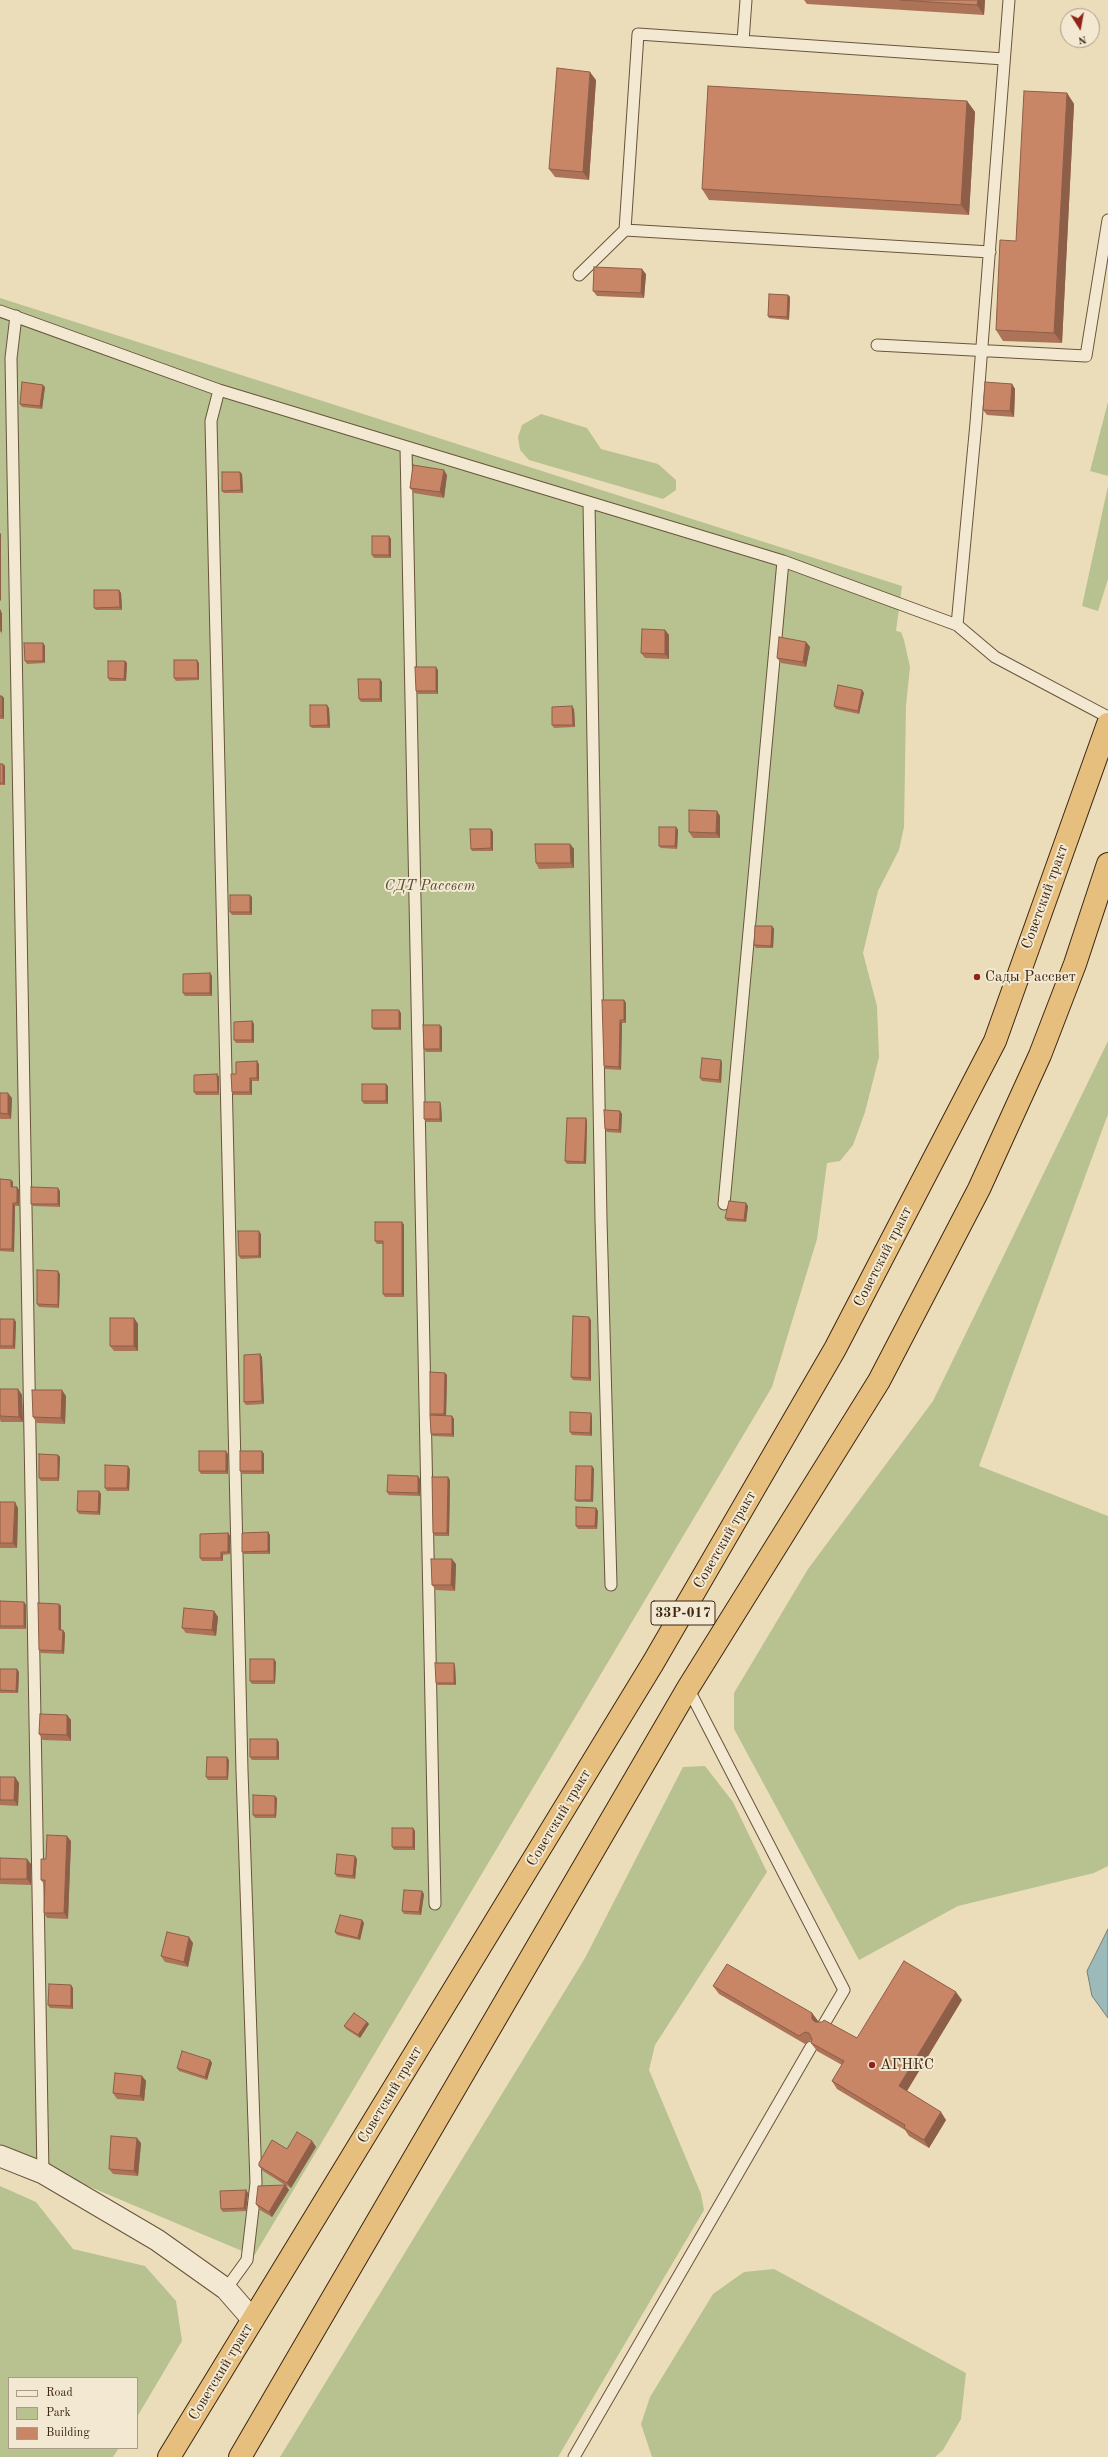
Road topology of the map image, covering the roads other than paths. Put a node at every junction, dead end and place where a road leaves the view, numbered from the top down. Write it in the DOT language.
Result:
graph roads {
  1 [pos="746,0"];
  2 [pos="1009,0"];
  3 [pos="743,41"];
  4 [pos="1004,59"];
  5 [pos="1108,220"];
  6 [pos="625,230"];
  7 [pos="990,252"];
  8 [pos="579,275"];
  9 [pos="0,311"];
  10 [pos="16,316"];
  11 [pos="877,345"];
  12 [pos="982,350"];
  13 [pos="219,390"];
  14 [pos="406,448"];
  15 [pos="589,503"];
  16 [pos="783,561"];
  17 [pos="957,624"];
  18 [pos="1108,717"];
  19 [pos="1108,724"];
  20 [pos="1108,864"];
  21 [pos="724,1204"];
  22 [pos="611,1585"];
  23 [pos="688,1688"];
  24 [pos="435,1904"];
  25 [pos="824,2024"];
  26 [pos="811,2047"];
  27 [pos="0,2156"];
  28 [pos="43,2173"];
  29 [pos="226,2289"];
  30 [pos="253,2320"];
  31 [pos="170,2457"];
  32 [pos="240,2457"];
  33 [pos="574,2457"];
  1 -- 3 [label="lane"];
  2 -- 4 [label="lane"];
  3 -- 4 [label="lane"];
  3 -- 6 [label="lane"];
  4 -- 7 [label="lane"];
  5 -- 12 [label="lane"];
  6 -- 7 [label="lane"];
  6 -- 8 [label="lane"];
  7 -- 12 [label="lane"];
  9 -- 10 [label="lane"];
  10 -- 13 [label="lane"];
  10 -- 28 [label="lane"];
  11 -- 12 [label="lane"];
  12 -- 17 [label="lane"];
  13 -- 14 [label="lane"];
  13 -- 29 [label="lane"];
  14 -- 15 [label="lane"];
  14 -- 24 [label="lane"];
  15 -- 16 [label="lane"];
  15 -- 22 [label="lane"];
  16 -- 17 [label="lane"];
  16 -- 21 [label="lane"];
  17 -- 18 [label="lane"];
  19 -- 30 [label="highway, Советский тракт / 33Р-017"];
  20 -- 23 [label="highway, 33Р-017"];
  23 -- 25 [label="lane"];
  23 -- 32 [label="highway, 33Р-017"];
  26 -- 33 [label="lane"];
  27 -- 28 [label="street"];
  28 -- 29 [label="street"];
  29 -- 30 [label="street"];
  30 -- 31 [label="highway, Советский тракт / 33Р-017"];
}
